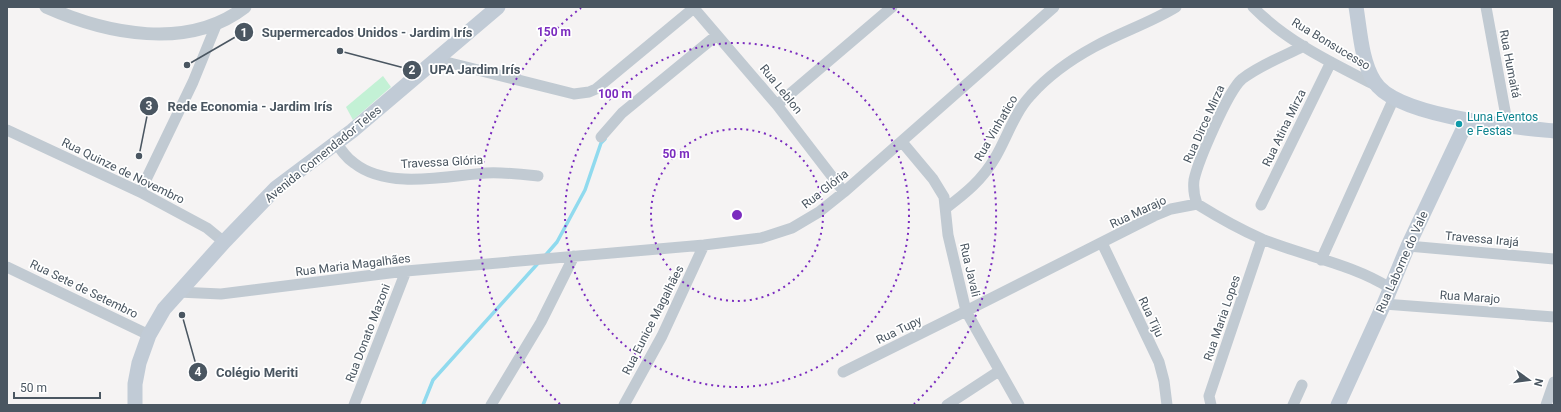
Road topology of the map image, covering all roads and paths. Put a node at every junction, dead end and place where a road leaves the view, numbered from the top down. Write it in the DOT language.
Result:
graph roads {
  1 [pos="46,7"];
  2 [pos="245,7"];
  3 [pos="498,7"];
  4 [pos="694,7"];
  5 [pos="892,7"];
  6 [pos="1054,7"];
  7 [pos="1176,7"];
  8 [pos="1253,7"];
  9 [pos="1356,7"];
  10 [pos="1486,7"];
  11 [pos="217,23"];
  12 [pos="722,39"];
  13 [pos="1304,46"];
  14 [pos="438,60"];
  15 [pos="1331,62"];
  16 [pos="1378,86"];
  17 [pos="1394,98"];
  18 [pos="777,105"];
  19 [pos="1467,121"];
  20 [pos="1508,127"];
  21 [pos="7,130"];
  22 [pos="1554,131"];
  23 [pos="601,137"];
  24 [pos="336,142"];
  25 [pos="902,142"];
  26 [pos="538,176"];
  27 [pos="140,192"];
  28 [pos="844,192"];
  29 [pos="1197,204"];
  30 [pos="1261,204"];
  31 [pos="946,208"];
  32 [pos="1262,239"];
  33 [pos="224,242"];
  34 [pos="1102,243"];
  35 [pos="704,245"];
  36 [pos="1408,246"];
  37 [pos="574,256"];
  38 [pos="551,257"];
  39 [pos="1554,259"];
  40 [pos="1321,260"];
  41 [pos="7,267"];
  42 [pos="406,271"];
  43 [pos="1390,288"];
  44 [pos="178,292"];
  45 [pos="1384,304"];
  46 [pos="966,311"];
  47 [pos="1554,317"];
  48 [pos="149,335"];
  49 [pos="999,371"];
  50 [pos="843,372"];
  51 [pos="1554,382"];
  52 [pos="1302,385"];
  53 [pos="135,405"];
  54 [pos="354,405"];
  55 [pos="491,405"];
  56 [pos="624,405"];
  57 [pos="947,405"];
  58 [pos="1019,405"];
  59 [pos="1167,405"];
  60 [pos="1211,405"];
  61 [pos="1293,405"];
  62 [pos="1338,405"];
  63 [pos="1546,405"];
  1 -- 11 [label="street"];
  2 -- 11 [label="street"];
  3 -- 14 [label="main road, Avenida Comendador Teles"];
  4 -- 12 [label="street, Rua Leblon"];
  4 -- 14 [label="street"];
  5 -- 18 [label="street"];
  6 -- 25 [label="street, Rua Glória"];
  7 -- 31 [label="street, Rua Vinhatico"];
  8 -- 13 [label="street, Rua Bonsucesso"];
  9 -- 16 [label="main road"];
  10 -- 20 [label="street, Rua Humaitá"];
  11 -- 27 [label="street"];
  12 -- 18 [label="street, Rua Leblon"];
  12 -- 23 [label="street"];
  13 -- 15 [label="street, Rua Bonsucesso"];
  13 -- 29 [label="street, Rua Dirce Mirza"];
  14 -- 24 [label="main road, Avenida Comendador Teles"];
  15 -- 16 [label="street, Rua Bonsucesso"];
  15 -- 30 [label="street, Rua Atina Mirza"];
  16 -- 17 [label="main road"];
  17 -- 19 [label="main road"];
  17 -- 40 [label="street"];
  18 -- 28 [label="street, Rua Leblon"];
  19 -- 20 [label="main road"];
  19 -- 36 [label="main road, Rua Laborne do Vale"];
  20 -- 22 [label="main road"];
  21 -- 27 [label="street, Rua Quinze de Novembro"];
  24 -- 26 [label="street, Travessa Glória"];
  24 -- 33 [label="main road, Avenida Comendador Teles"];
  25 -- 28 [label="street, Rua Glória"];
  25 -- 31 [label="street, Rua Javali"];
  27 -- 33 [label="street, Rua Quinze de Novembro"];
  28 -- 35 [label="street, Rua Glória"];
  29 -- 32 [label="street"];
  29 -- 34 [label="street, Rua Marajo"];
  31 -- 46 [label="street, Rua Javali"];
  32 -- 40 [label="street"];
  32 -- 60 [label="street, Rua Maria Lopes"];
  33 -- 44 [label="main road, Avenida Comendador Teles"];
  34 -- 46 [label="street, Rua Marajo"];
  34 -- 59 [label="street, Rua Tiju"];
  35 -- 37 [label="street, Rua Glória"];
  35 -- 56 [label="street, Rua Eunice Magalhães"];
  36 -- 39 [label="street, Travessa Irajá"];
  36 -- 43 [label="main road, Rua Laborne do Vale"];
  37 -- 38 [label="street, Rua Glória"];
  37 -- 55 [label="street"];
  38 -- 42 [label="street, Rua Maria Magalhães"];
  40 -- 43 [label="street"];
  41 -- 48 [label="street, Rua Sete de Setembro"];
  42 -- 44 [label="street, Rua Maria Magalhães"];
  42 -- 54 [label="street, Rua Donato Mazoni"];
  43 -- 45 [label="main road, Rua Laborne do Vale"];
  44 -- 48 [label="main road, Avenida Comendador Teles"];
  45 -- 47 [label="street, Rua Marajo"];
  45 -- 62 [label="main road, Rua Laborne do Vale"];
  46 -- 49 [label="street, Rua Javali"];
  46 -- 50 [label="street, Rua Tupy"];
  48 -- 53 [label="main road, Avenida Comendador Teles"];
  49 -- 57 [label="street"];
  49 -- 58 [label="street, Rua Javali"];
  51 -- 63 [label="street"];
  52 -- 61 [label="street"];
}
